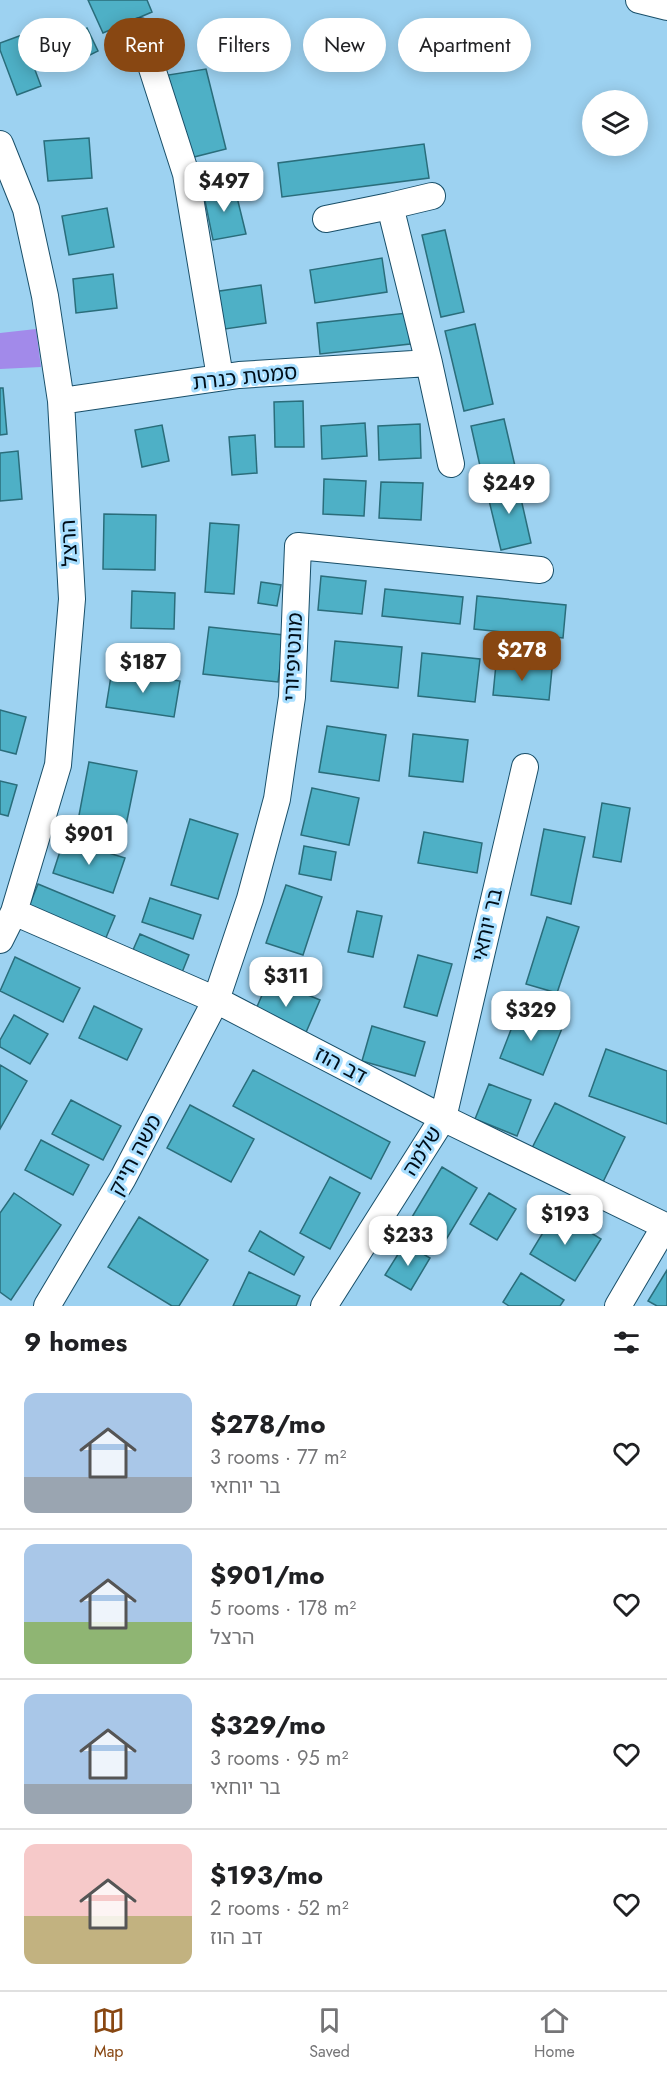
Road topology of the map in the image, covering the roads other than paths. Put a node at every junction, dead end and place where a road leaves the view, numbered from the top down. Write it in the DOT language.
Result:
graph roads {
  1 [pos="639,0"];
  2 [pos="667,7"];
  3 [pos="153,72"];
  4 [pos="0,144"];
  5 [pos="432,196"];
  6 [pos="390,206"];
  7 [pos="326,219"];
  8 [pos="429,363"];
  9 [pos="220,377"];
  10 [pos="61,401"];
  11 [pos="452,464"];
  12 [pos="540,570"];
  13 [pos="525,767"];
  14 [pos="14,912"];
  15 [pos="0,940"];
  16 [pos="216,1000"];
  17 [pos="442,1118"];
  18 [pos="47,1306"];
  19 [pos="324,1306"];
  20 [pos="618,1306"];
  1 -- 2 [label="street"];
  3 -- 9 [label="street"];
  4 -- 10 [label="street, הרצל"];
  5 -- 6 [label="street"];
  6 -- 7 [label="street"];
  6 -- 8 [label="street"];
  8 -- 9 [label="street, סמטת כנרת"];
  8 -- 11 [label="street"];
  9 -- 10 [label="street, סמטת כנרת"];
  10 -- 14 [label="street, הרצל"];
  12 -- 16 [label="street, מונטיפיורי"];
  13 -- 17 [label="street, בר יוחאי"];
  14 -- 15 [label="street, הרצל"];
  14 -- 16 [label="street, דב הוז"];
  16 -- 17 [label="street, דב הוז"];
  16 -- 18 [label="street, משה חייק"];
  17 -- 19 [label="street, שלמה"];
  17 -- 20 [label="street, דב הוז"];
}
